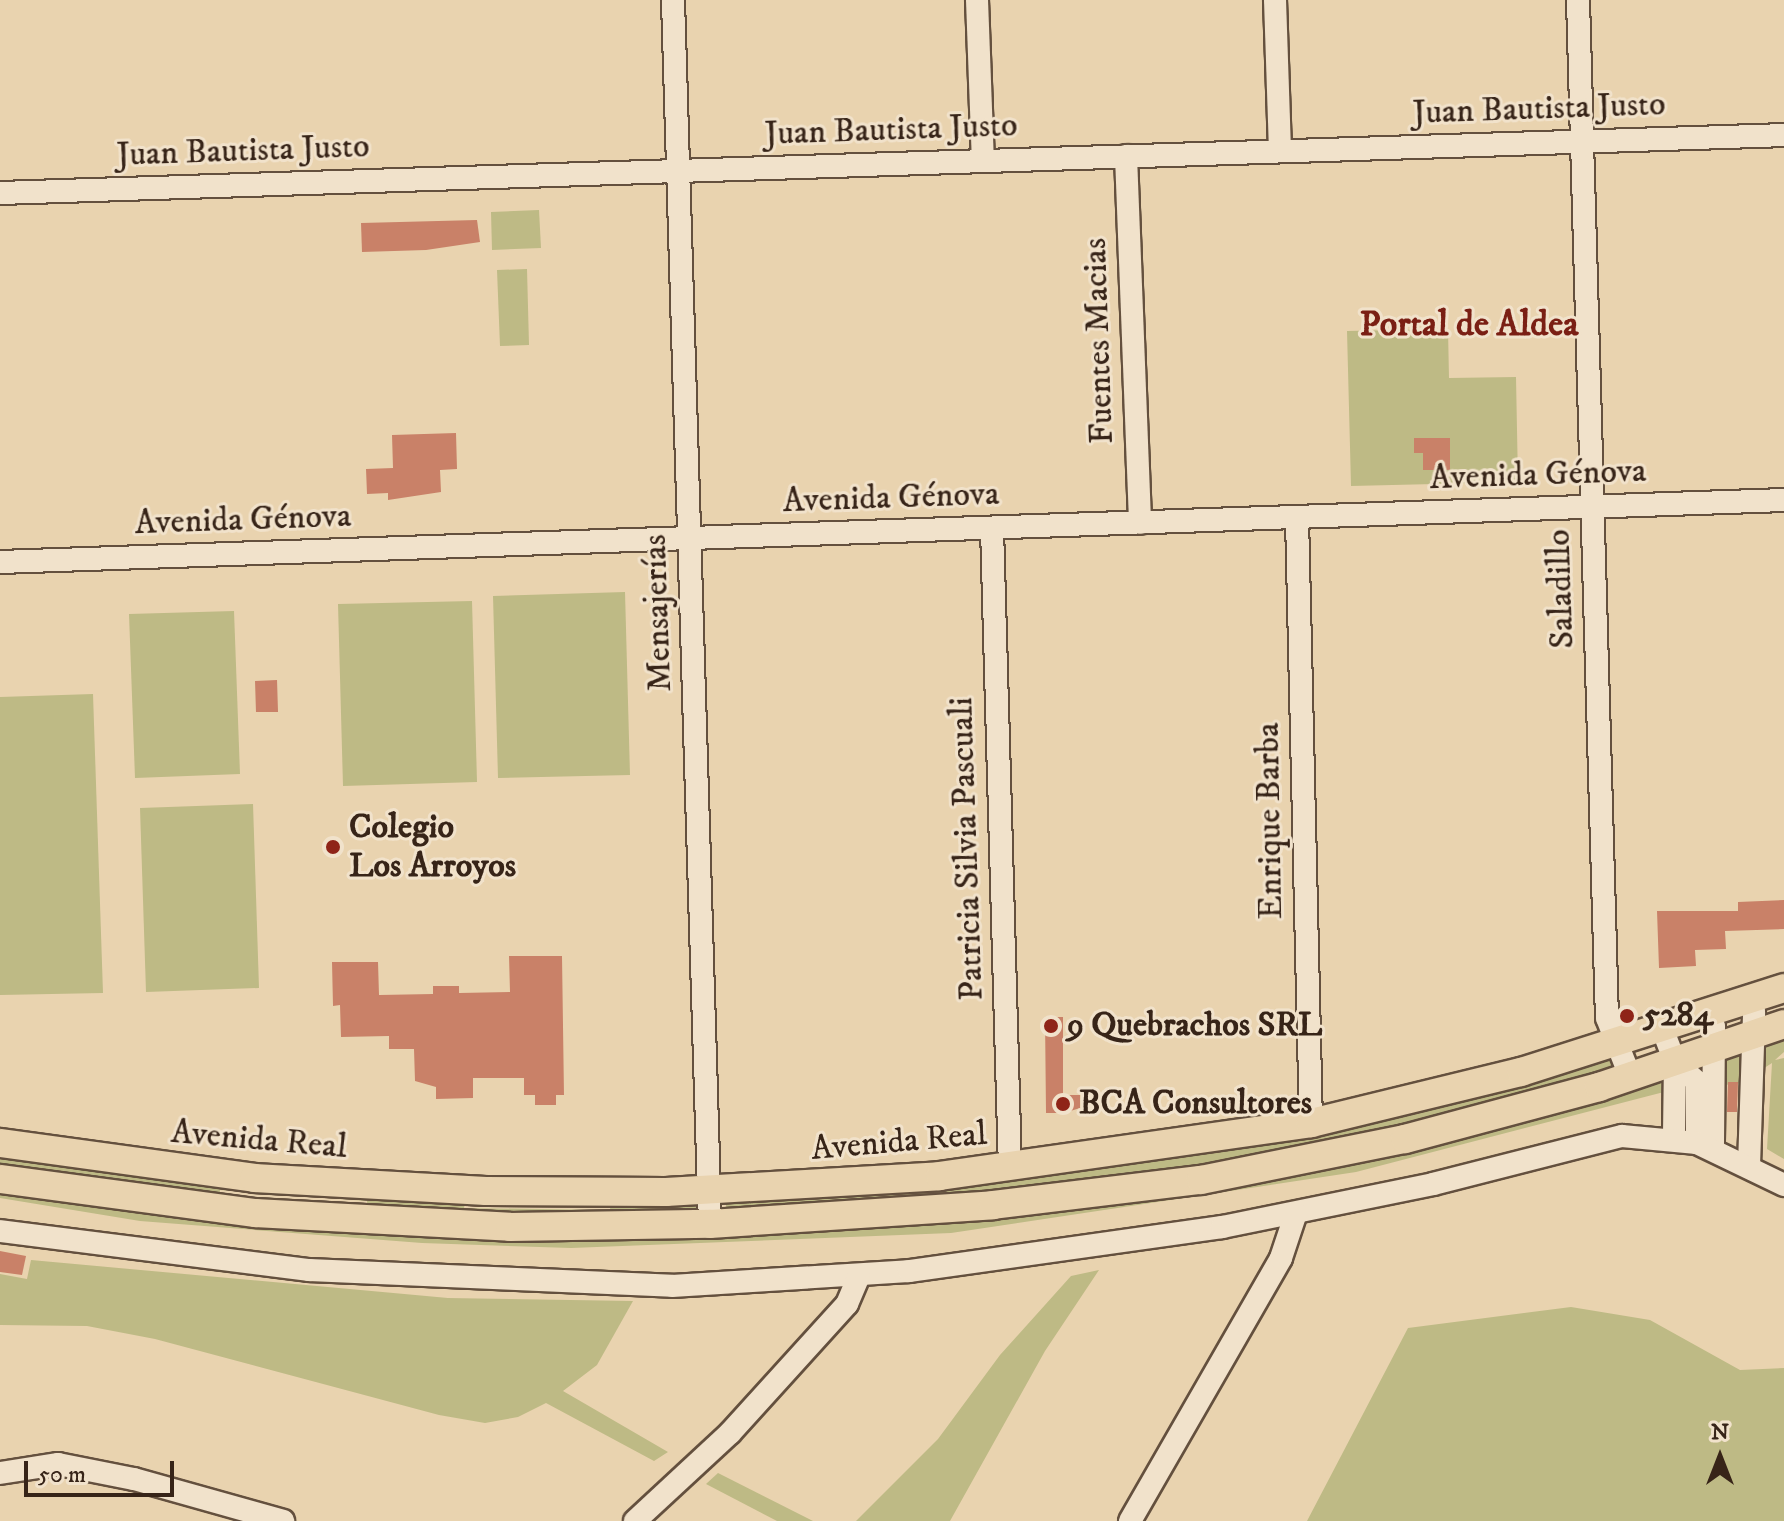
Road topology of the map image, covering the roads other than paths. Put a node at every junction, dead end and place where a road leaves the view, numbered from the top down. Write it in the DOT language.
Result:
graph roads {
  1 [pos="673,0"];
  2 [pos="977,0"];
  3 [pos="1275,0"];
  4 [pos="1578,0"];
  5 [pos="1784,135"];
  6 [pos="1582,141"];
  7 [pos="1280,151"];
  8 [pos="1126,156"];
  9 [pos="983,161"];
  10 [pos="679,171"];
  11 [pos="0,193"];
  12 [pos="1784,500"];
  13 [pos="1593,507"];
  14 [pos="1297,517"];
  15 [pos="1140,523"];
  16 [pos="992,528"];
  17 [pos="690,539"];
  18 [pos="0,562"];
  19 [pos="1784,988"];
  20 [pos="1750,1000"];
  21 [pos="1709,1013"];
  22 [pos="1784,1024"];
  23 [pos="1662,1028"];
  24 [pos="1754,1035"];
  25 [pos="1616,1042"];
  26 [pos="1714,1048"];
  27 [pos="1675,1062"];
  28 [pos="1630,1076"];
  29 [pos="1311,1123"];
  30 [pos="1674,1138"];
  31 [pos="0,1143"];
  32 [pos="1705,1146"];
  33 [pos="1749,1166"];
  34 [pos="1010,1168"];
  35 [pos="0,1179"];
  36 [pos="1784,1185"];
  37 [pos="710,1190"];
  38 [pos="1296,1213"];
  39 [pos="710,1224"];
  40 [pos="0,1231"];
  41 [pos="859,1276"];
  42 [pos="0,1473"];
  43 [pos="283,1521"];
  44 [pos="635,1521"];
  45 [pos="1130,1521"];
  1 -- 10 [label="street, Mensajerías"];
  2 -- 9 [label="street"];
  3 -- 7 [label="street"];
  4 -- 6 [label="street, Saladillo"];
  5 -- 6 [label="street, Juan Bautista Justo"];
  6 -- 7 [label="street, Juan Bautista Justo"];
  6 -- 13 [label="street, Saladillo"];
  7 -- 8 [label="street, Juan Bautista Justo"];
  8 -- 9 [label="street, Juan Bautista Justo"];
  8 -- 15 [label="street, Fuentes Macias"];
  9 -- 10 [label="street, Juan Bautista Justo"];
  10 -- 11 [label="street, Juan Bautista Justo"];
  10 -- 17 [label="street, Mensajerías"];
  12 -- 13 [label="street, Avenida Génova"];
  13 -- 14 [label="street, Avenida Génova"];
  13 -- 25 [label="street, Saladillo"];
  14 -- 15 [label="street, Avenida Génova"];
  14 -- 29 [label="street, Enrique Barba"];
  15 -- 16 [label="street, Avenida Génova"];
  16 -- 17 [label="street, Avenida Génova"];
  16 -- 34 [label="street, Patricia Silvia Pascuali"];
  17 -- 18 [label="street, Avenida Génova"];
  17 -- 37 [label="street, Mensajerías"];
  19 -- 20 [label="main road, Avenida Real"];
  20 -- 21 [label="main road, Avenida Real"];
  20 -- 24 [label="street"];
  21 -- 23 [label="main road, Avenida Real"];
  21 -- 26 [label="street"];
  22 -- 24 [label="main road, Avenida Real"];
  23 -- 25 [label="main road, Avenida Real"];
  23 -- 27 [label="street"];
  24 -- 26 [label="main road, Avenida Real"];
  24 -- 33 [label="street"];
  25 -- 28 [label="street, Saladillo"];
  25 -- 29 [label="main road, Avenida Real"];
  26 -- 27 [label="main road, Avenida Real"];
  26 -- 32 [label="street"];
  27 -- 28 [label="main road, Avenida Real"];
  27 -- 30 [label="street"];
  27 -- 32 [label="street"];
  28 -- 39 [label="main road, Avenida Real"];
  29 -- 34 [label="main road, Avenida Real"];
  30 -- 32 [label="street"];
  30 -- 38 [label="street"];
  31 -- 37 [label="main road, Avenida Real"];
  32 -- 33 [label="street"];
  33 -- 36 [label="street"];
  34 -- 37 [label="main road, Avenida Real"];
  35 -- 39 [label="main road, Avenida Real"];
  37 -- 39 [label="street, Mensajerías"];
  38 -- 41 [label="street"];
  38 -- 45 [label="street"];
  40 -- 41 [label="street"];
  41 -- 44 [label="street"];
  42 -- 43 [label="street"];
}
